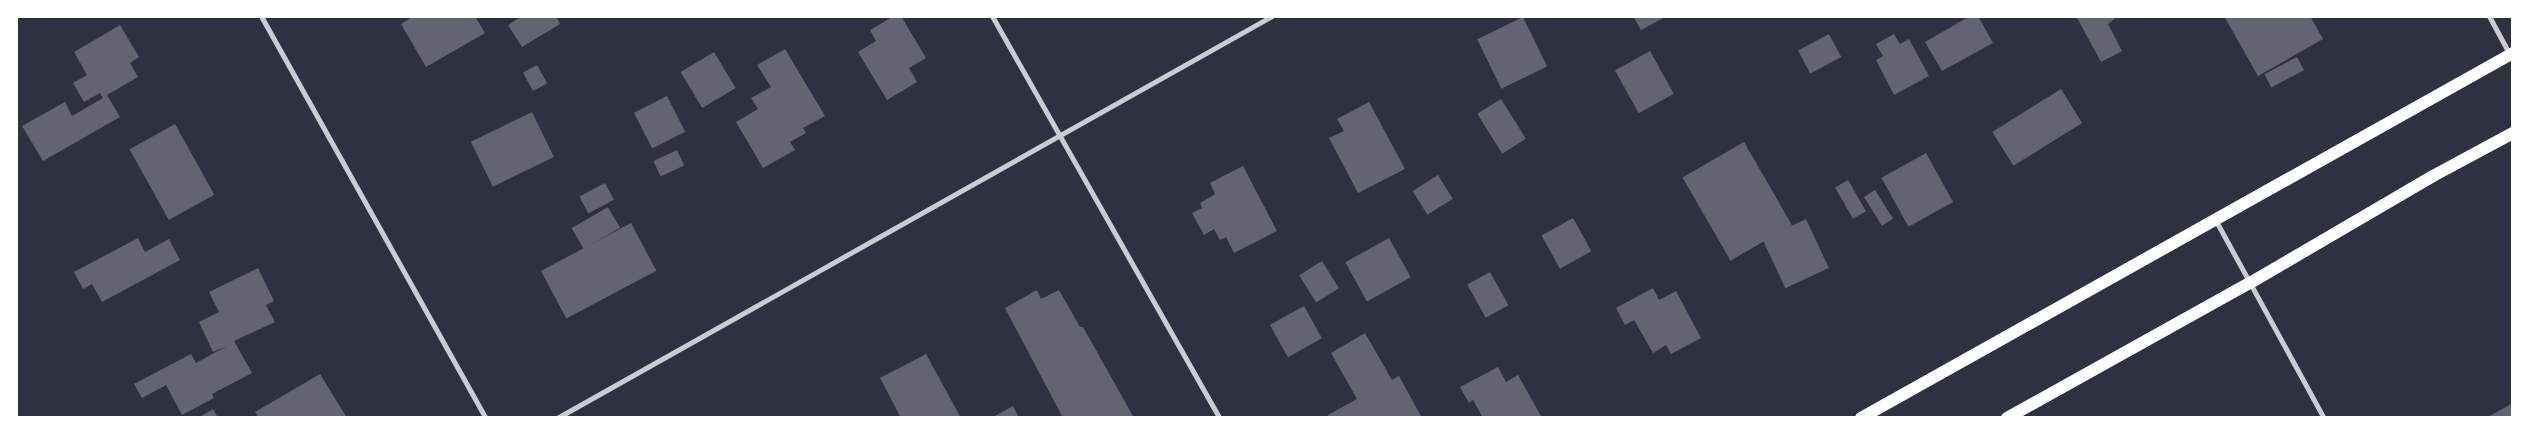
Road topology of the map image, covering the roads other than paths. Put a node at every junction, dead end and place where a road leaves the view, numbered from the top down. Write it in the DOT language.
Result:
graph roads {
  1 [pos="261,16"];
  2 [pos="992,16"];
  3 [pos="1272,16"];
  4 [pos="2489,16"];
  5 [pos="2512,56"];
  6 [pos="2513,133"];
  7 [pos="1060,137"];
  8 [pos="2214,218"];
  9 [pos="2250,283"];
  10 [pos="486,418"];
  11 [pos="557,418"];
  12 [pos="1219,418"];
  13 [pos="1861,418"];
  14 [pos="2007,418"];
  15 [pos="2324,418"];
  1 -- 10 [label="street"];
  2 -- 7 [label="street"];
  3 -- 7 [label="street"];
  4 -- 5 [label="street"];
  5 -- 8 [label="main road"];
  6 -- 9 [label="main road"];
  7 -- 11 [label="street"];
  7 -- 12 [label="street"];
  8 -- 9 [label="street"];
  8 -- 13 [label="main road"];
  9 -- 14 [label="main road"];
  9 -- 15 [label="street"];
}
